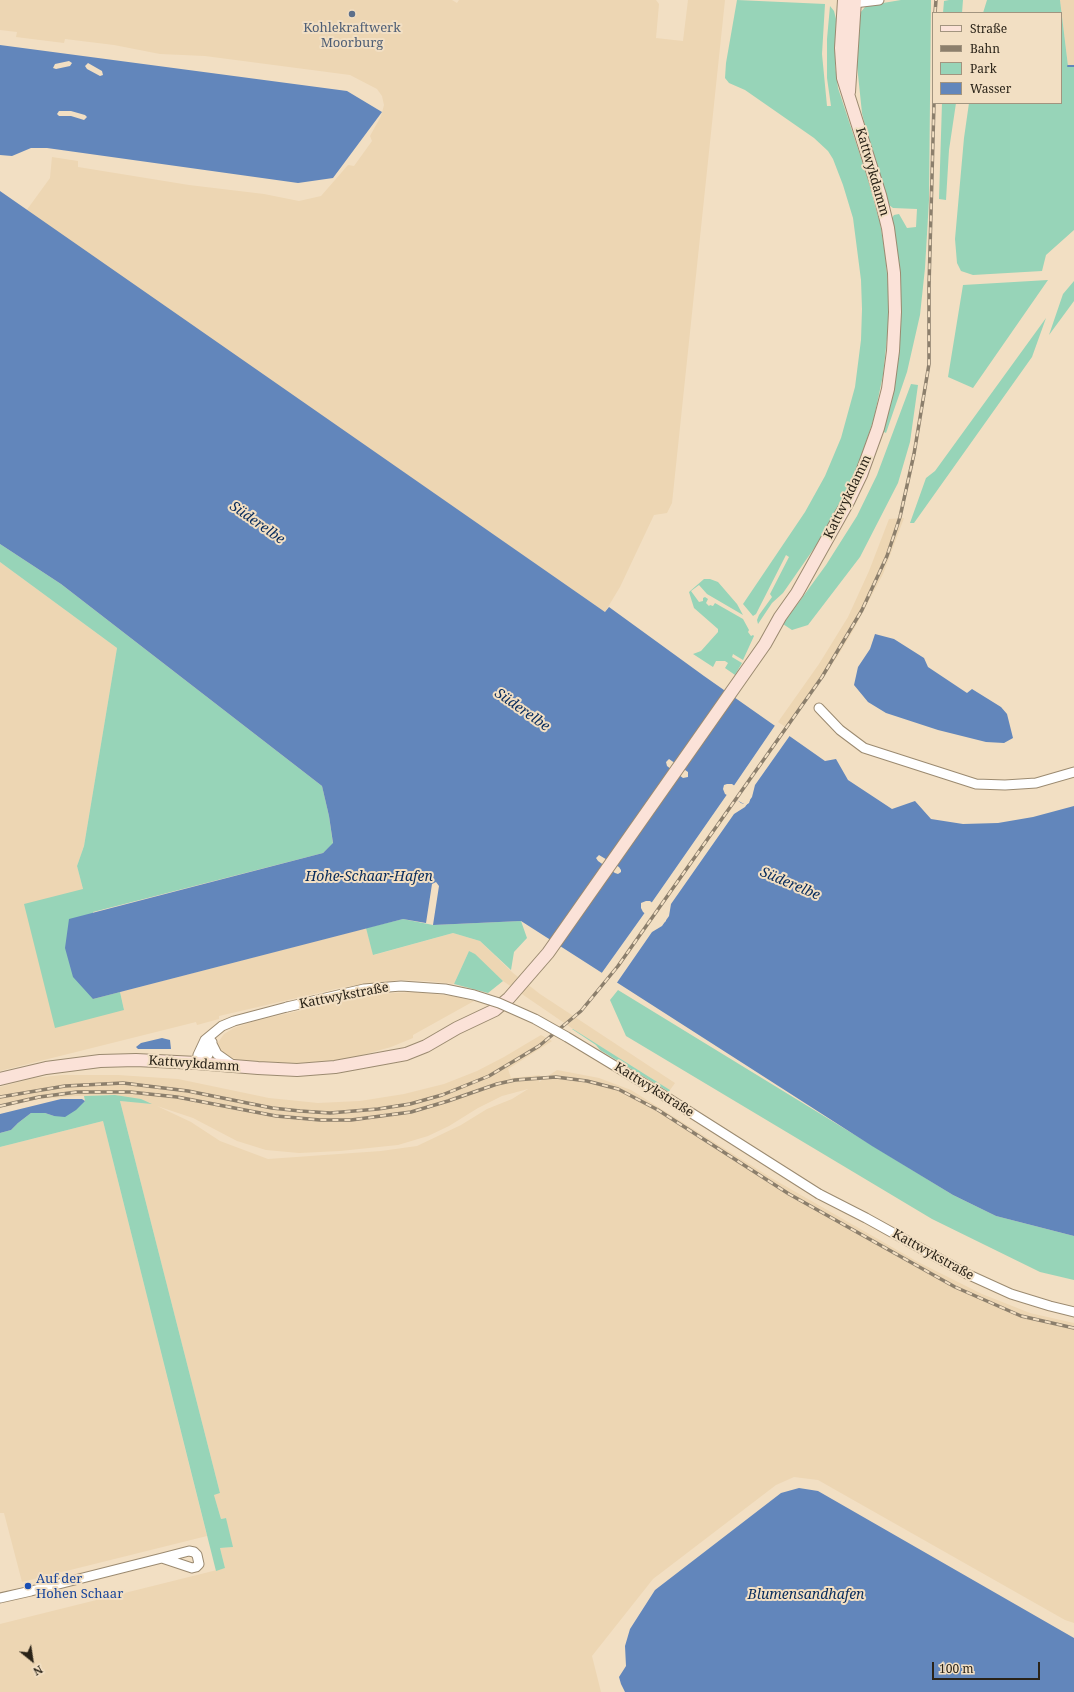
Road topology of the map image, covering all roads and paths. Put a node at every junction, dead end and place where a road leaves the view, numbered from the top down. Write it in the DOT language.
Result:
graph roads {
  1 [pos="880,0"];
  2 [pos="850,1"];
  3 [pos="819,708"];
  4 [pos="1074,772"];
  5 [pos="211,1040"];
  6 [pos="197,1062"];
  7 [pos="235,1067"];
  8 [pos="0,1079"];
  9 [pos="1074,1312"];
  10 [pos="162,1558"];
  11 [pos="0,1598"];
  1 -- 2 [label="street"];
  2 -- 7 [label="main road, Kattwykdamm"];
  3 -- 4 [label="street"];
  5 -- 6 [label="street, Kattwykstraße"];
  5 -- 7 [label="street"];
  5 -- 9 [label="street, Kattwykstraße, bridge"];
  6 -- 7 [label="main road, Kattwykdamm"];
  6 -- 8 [label="main road, Kattwykdamm"];
  10 -- 11 [label="street"];
}
